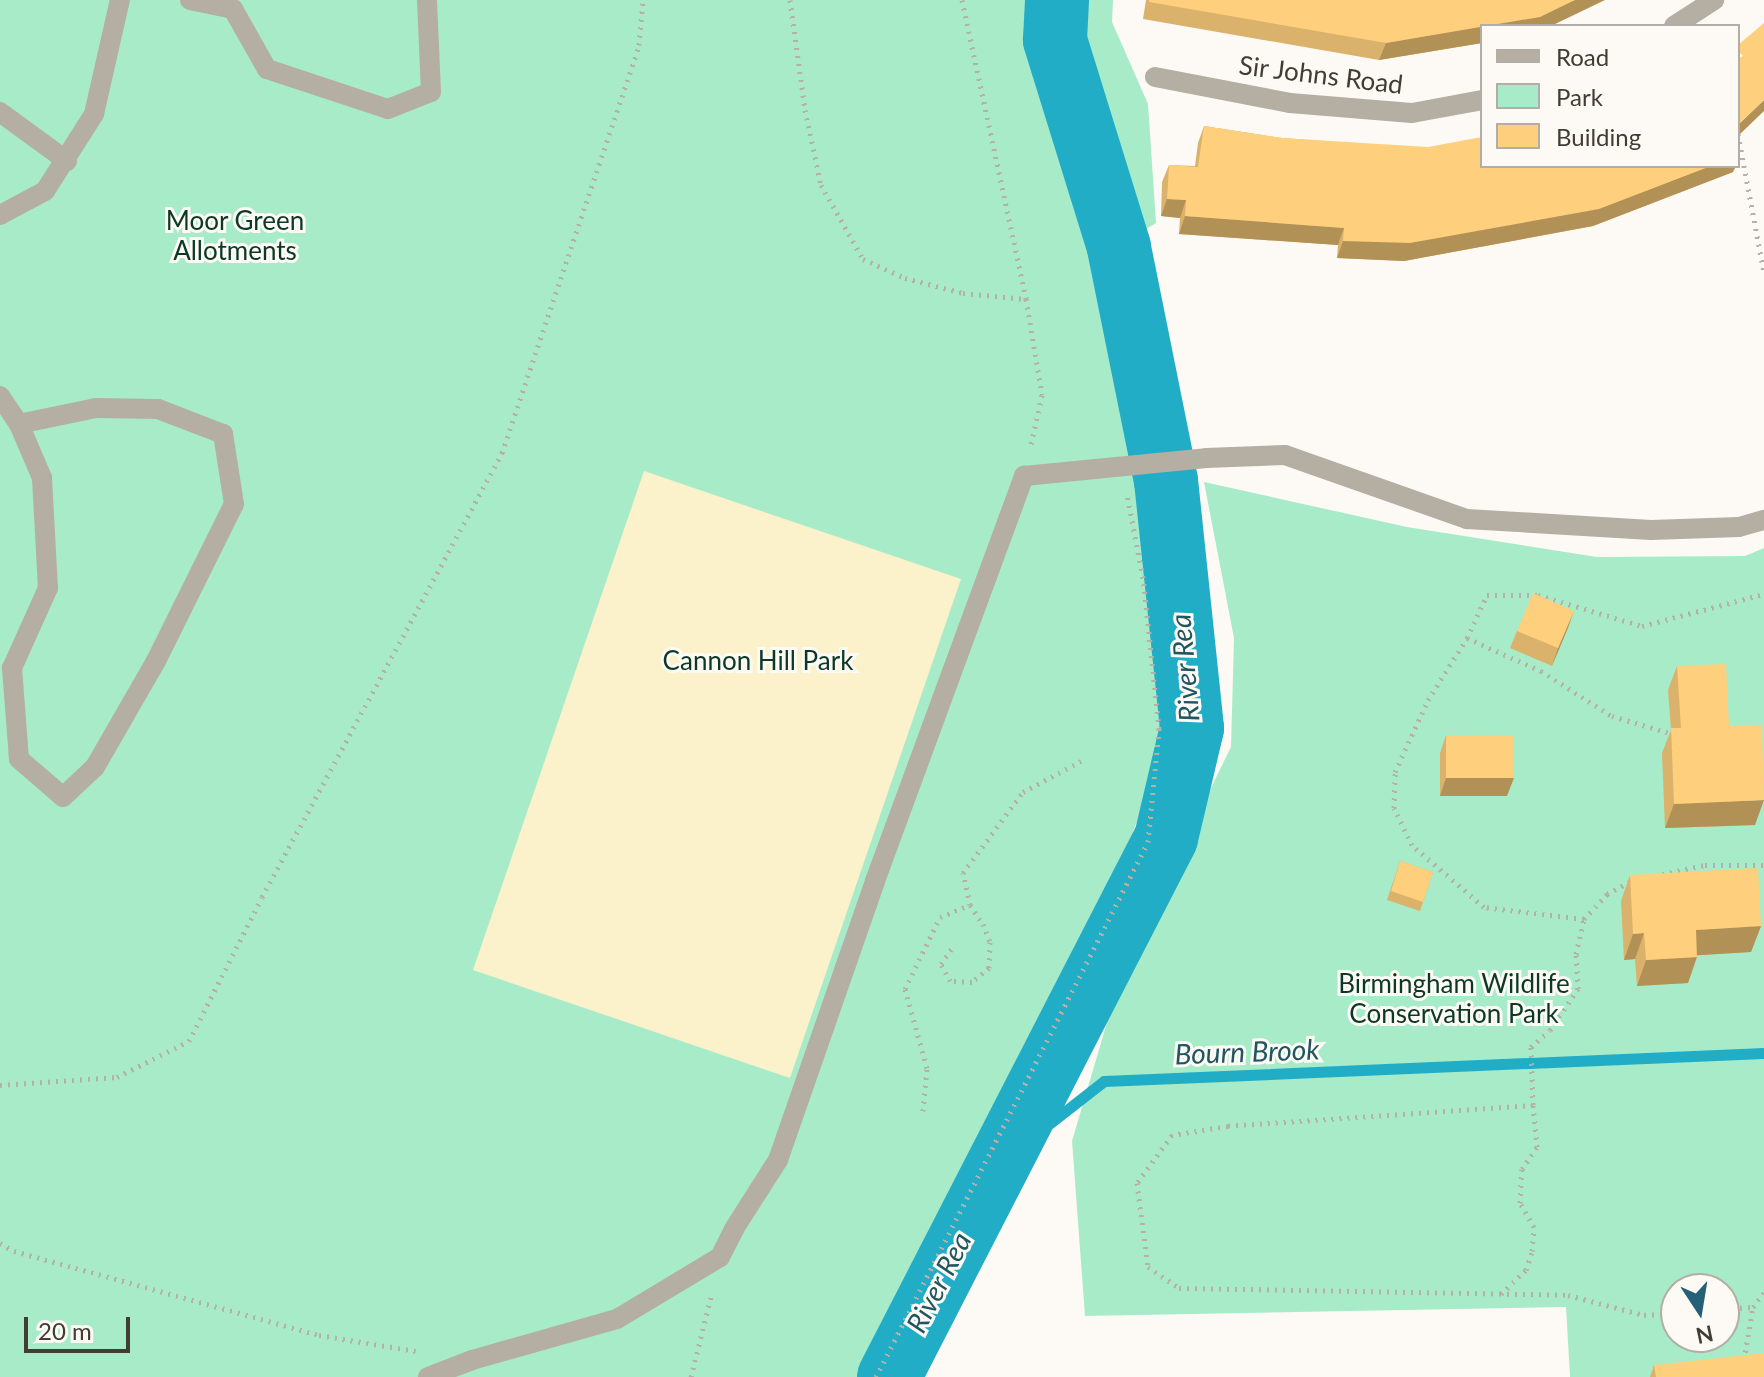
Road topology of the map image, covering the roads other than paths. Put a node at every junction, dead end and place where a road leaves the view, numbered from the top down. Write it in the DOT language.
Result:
graph roads {
  1 [pos="120,0"];
  2 [pos="190,0"];
  3 [pos="427,0"];
  4 [pos="1714,0"];
  5 [pos="238,4"];
  6 [pos="1677,24"];
  7 [pos="1155,77"];
  8 [pos="1480,100"];
  9 [pos="0,112"];
  10 [pos="67,161"];
  11 [pos="0,215"];
  12 [pos="0,396"];
  13 [pos="19,424"];
  14 [pos="1764,520"];
  15 [pos="428,1377"];
  1 -- 10 [label="street"];
  2 -- 5 [label="street"];
  3 -- 5 [label="street"];
  4 -- 6 [label="street"];
  7 -- 8 [label="street, Sir Johns Road"];
  9 -- 10 [label="street"];
  10 -- 11 [label="street"];
  12 -- 13 [label="street"];
  13 -- 13 [label="street"];
  14 -- 15 [label="street"];
}
